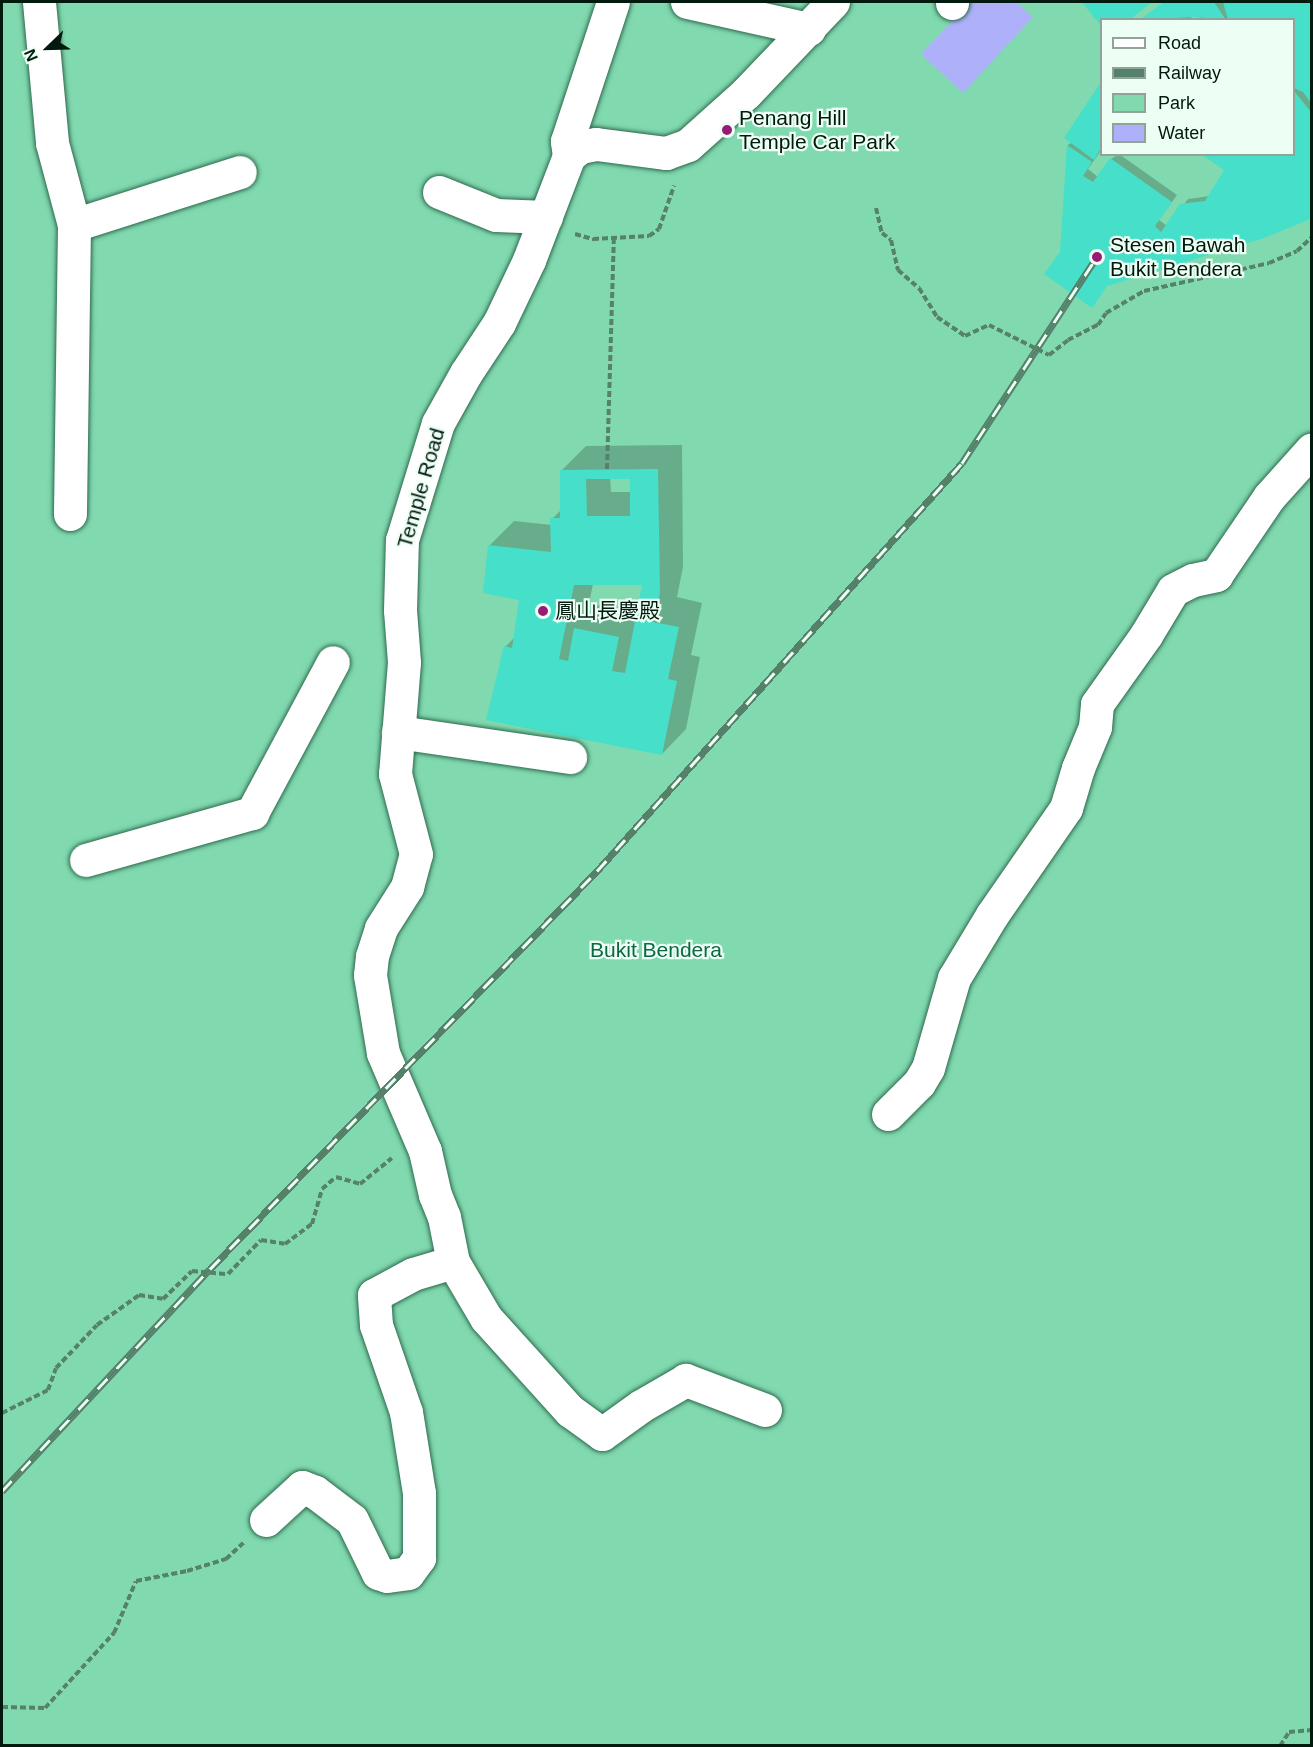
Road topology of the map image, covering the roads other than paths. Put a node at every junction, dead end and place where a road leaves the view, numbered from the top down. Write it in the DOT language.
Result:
graph roads {
  1 [pos="39,2"];
  2 [pos="613,2"];
  3 [pos="687,2"];
  4 [pos="833,2"];
  5 [pos="809,29"];
  6 [pos="569,156"];
  7 [pos="240,172"];
  8 [pos="439,192"];
  9 [pos="546,216"];
  10 [pos="74,225"];
  11 [pos="1311,449"];
  12 [pos="70,514"];
  13 [pos="333,662"];
  14 [pos="398,732"];
  15 [pos="570,757"];
  16 [pos="86,860"];
  17 [pos="888,1114"];
  18 [pos="453,1262"];
  19 [pos="765,1410"];
  20 [pos="266,1520"];
  1 -- 10 [label="street"];
  2 -- 6 [label="street, Temple Road"];
  3 -- 5 [label="street"];
  4 -- 5 [label="street"];
  5 -- 6 [label="street"];
  6 -- 9 [label="street, Temple Road"];
  7 -- 10 [label="street"];
  8 -- 9 [label="street"];
  9 -- 14 [label="street, Temple Road"];
  10 -- 12 [label="street"];
  11 -- 17 [label="street"];
  13 -- 16 [label="street"];
  14 -- 15 [label="street"];
  14 -- 18 [label="street, Temple Road"];
  18 -- 19 [label="street, Temple Road"];
  18 -- 20 [label="street"];
}
